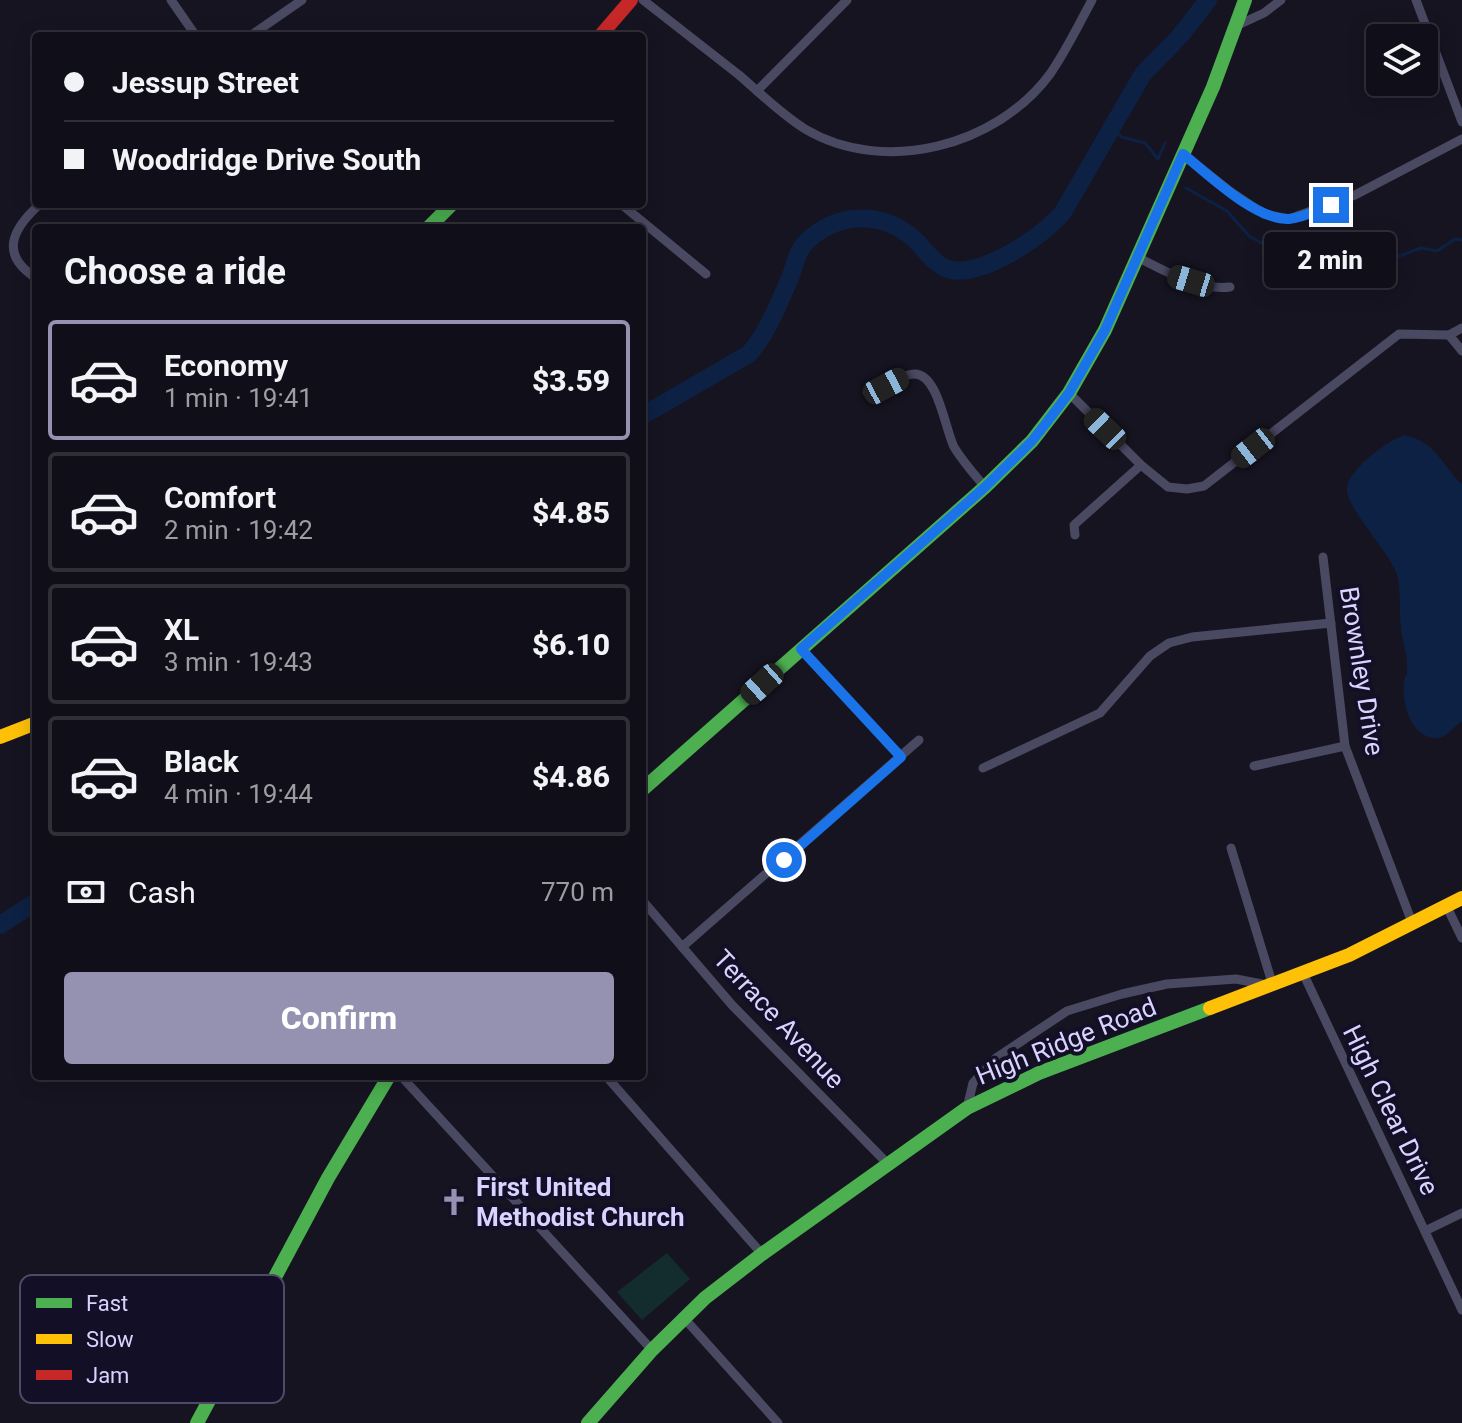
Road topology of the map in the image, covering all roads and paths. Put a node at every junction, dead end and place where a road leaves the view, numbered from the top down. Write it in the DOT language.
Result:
graph roads {
  1 [pos="171,0"];
  2 [pos="302,0"];
  3 [pos="631,0"];
  4 [pos="643,0"];
  5 [pos="847,0"];
  6 [pos="1092,0"];
  7 [pos="1245,0"];
  8 [pos="1281,0"];
  9 [pos="1416,0"];
  10 [pos="1238,25"];
  11 [pos="193,32"];
  12 [pos="256,32"];
  13 [pos="603,32"];
  14 [pos="757,91"];
  15 [pos="1462,122"];
  16 [pos="1462,139"];
  17 [pos="1183,154"];
  18 [pos="36,208"];
  19 [pos="448,208"];
  20 [pos="626,208"];
  21 [pos="432,224"];
  22 [pos="645,224"];
  23 [pos="646,225"];
  24 [pos="1137,257"];
  25 [pos="706,274"];
  26 [pos="32,276"];
  27 [pos="1230,287"];
  28 [pos="1462,328"];
  29 [pos="1449,335"];
  30 [pos="1462,351"];
  31 [pos="867,392"];
  32 [pos="1069,393"];
  33 [pos="1141,465"];
  34 [pos="985,487"];
  35 [pos="1075,535"];
  36 [pos="1323,557"];
  37 [pos="1331,623"];
  38 [pos="801,649"];
  39 [pos="32,725"];
  40 [pos="0,737"];
  41 [pos="919,740"];
  42 [pos="1345,746"];
  43 [pos="901,757"];
  44 [pos="1254,766"];
  45 [pos="983,768"];
  46 [pos="646,786"];
  47 [pos="1231,848"];
  48 [pos="1462,898"];
  49 [pos="646,905"];
  50 [pos="1447,907"];
  51 [pos="1413,925"];
  52 [pos="1462,938"];
  53 [pos="682,947"];
  54 [pos="1303,973"];
  55 [pos="1273,986"];
  56 [pos="387,1080"];
  57 [pos="405,1080"];
  58 [pos="610,1080"];
  59 [pos="967,1108"];
  60 [pos="888,1164"];
  61 [pos="1462,1213"];
  62 [pos="1425,1231"];
  63 [pos="762,1254"];
  64 [pos="276,1275"];
  65 [pos="1462,1310"];
  66 [pos="684,1318"];
  67 [pos="652,1350"];
  68 [pos="208,1403"];
  69 [pos="197,1423"];
  70 [pos="588,1423"];
  71 [pos="778,1423"];
  1 -- 11 [label="street"];
  2 -- 12 [label="street"];
  3 -- 13 [label="main road"];
  4 -- 14 [label="street"];
  5 -- 14 [label="street"];
  6 -- 14 [label="street"];
  7 -- 10 [label="main road"];
  8 -- 10 [label="street"];
  9 -- 15 [label="street"];
  10 -- 17 [label="main road"];
  16 -- 17 [label="street"];
  17 -- 24 [label="main road"];
  18 -- 26 [label="street"];
  19 -- 21 [label="main road"];
  20 -- 22 [label="street"];
  23 -- 25 [label="street"];
  24 -- 27 [label="street"];
  24 -- 32 [label="main road"];
  28 -- 29 [label="street"];
  29 -- 30 [label="street"];
  29 -- 33 [label="street"];
  31 -- 34 [label="street"];
  32 -- 33 [label="street"];
  32 -- 34 [label="main road"];
  33 -- 35 [label="street"];
  34 -- 38 [label="main road"];
  36 -- 37 [label="street, Brownley Drive"];
  37 -- 42 [label="street, Brownley Drive"];
  37 -- 45 [label="street"];
  38 -- 43 [label="street"];
  38 -- 46 [label="main road"];
  39 -- 40 [label="main road"];
  41 -- 43 [label="street"];
  42 -- 44 [label="street"];
  42 -- 51 [label="street, Brownley Drive"];
  43 -- 53 [label="street"];
  47 -- 55 [label="street"];
  48 -- 50 [label="main road, High Ridge Road"];
  49 -- 53 [label="street, Terrace Avenue"];
  50 -- 51 [label="main road, High Ridge Road"];
  50 -- 52 [label="street"];
  51 -- 54 [label="main road, High Ridge Road"];
  53 -- 60 [label="street, Terrace Avenue"];
  54 -- 55 [label="main road, High Ridge Road"];
  54 -- 62 [label="street, High Clear Drive"];
  55 -- 59 [label="main road, High Ridge Road"];
  55 -- 59 [label="street"];
  56 -- 64 [label="main road"];
  57 -- 67 [label="street"];
  58 -- 63 [label="street"];
  59 -- 60 [label="main road, High Ridge Road"];
  60 -- 63 [label="main road, High Ridge Road"];
  61 -- 62 [label="street"];
  62 -- 65 [label="street, High Clear Drive"];
  63 -- 66 [label="main road, High Ridge Road"];
  66 -- 67 [label="main road, High Ridge Road"];
  66 -- 71 [label="street"];
  67 -- 70 [label="main road, High Ridge Road"];
  68 -- 69 [label="main road"];
}
